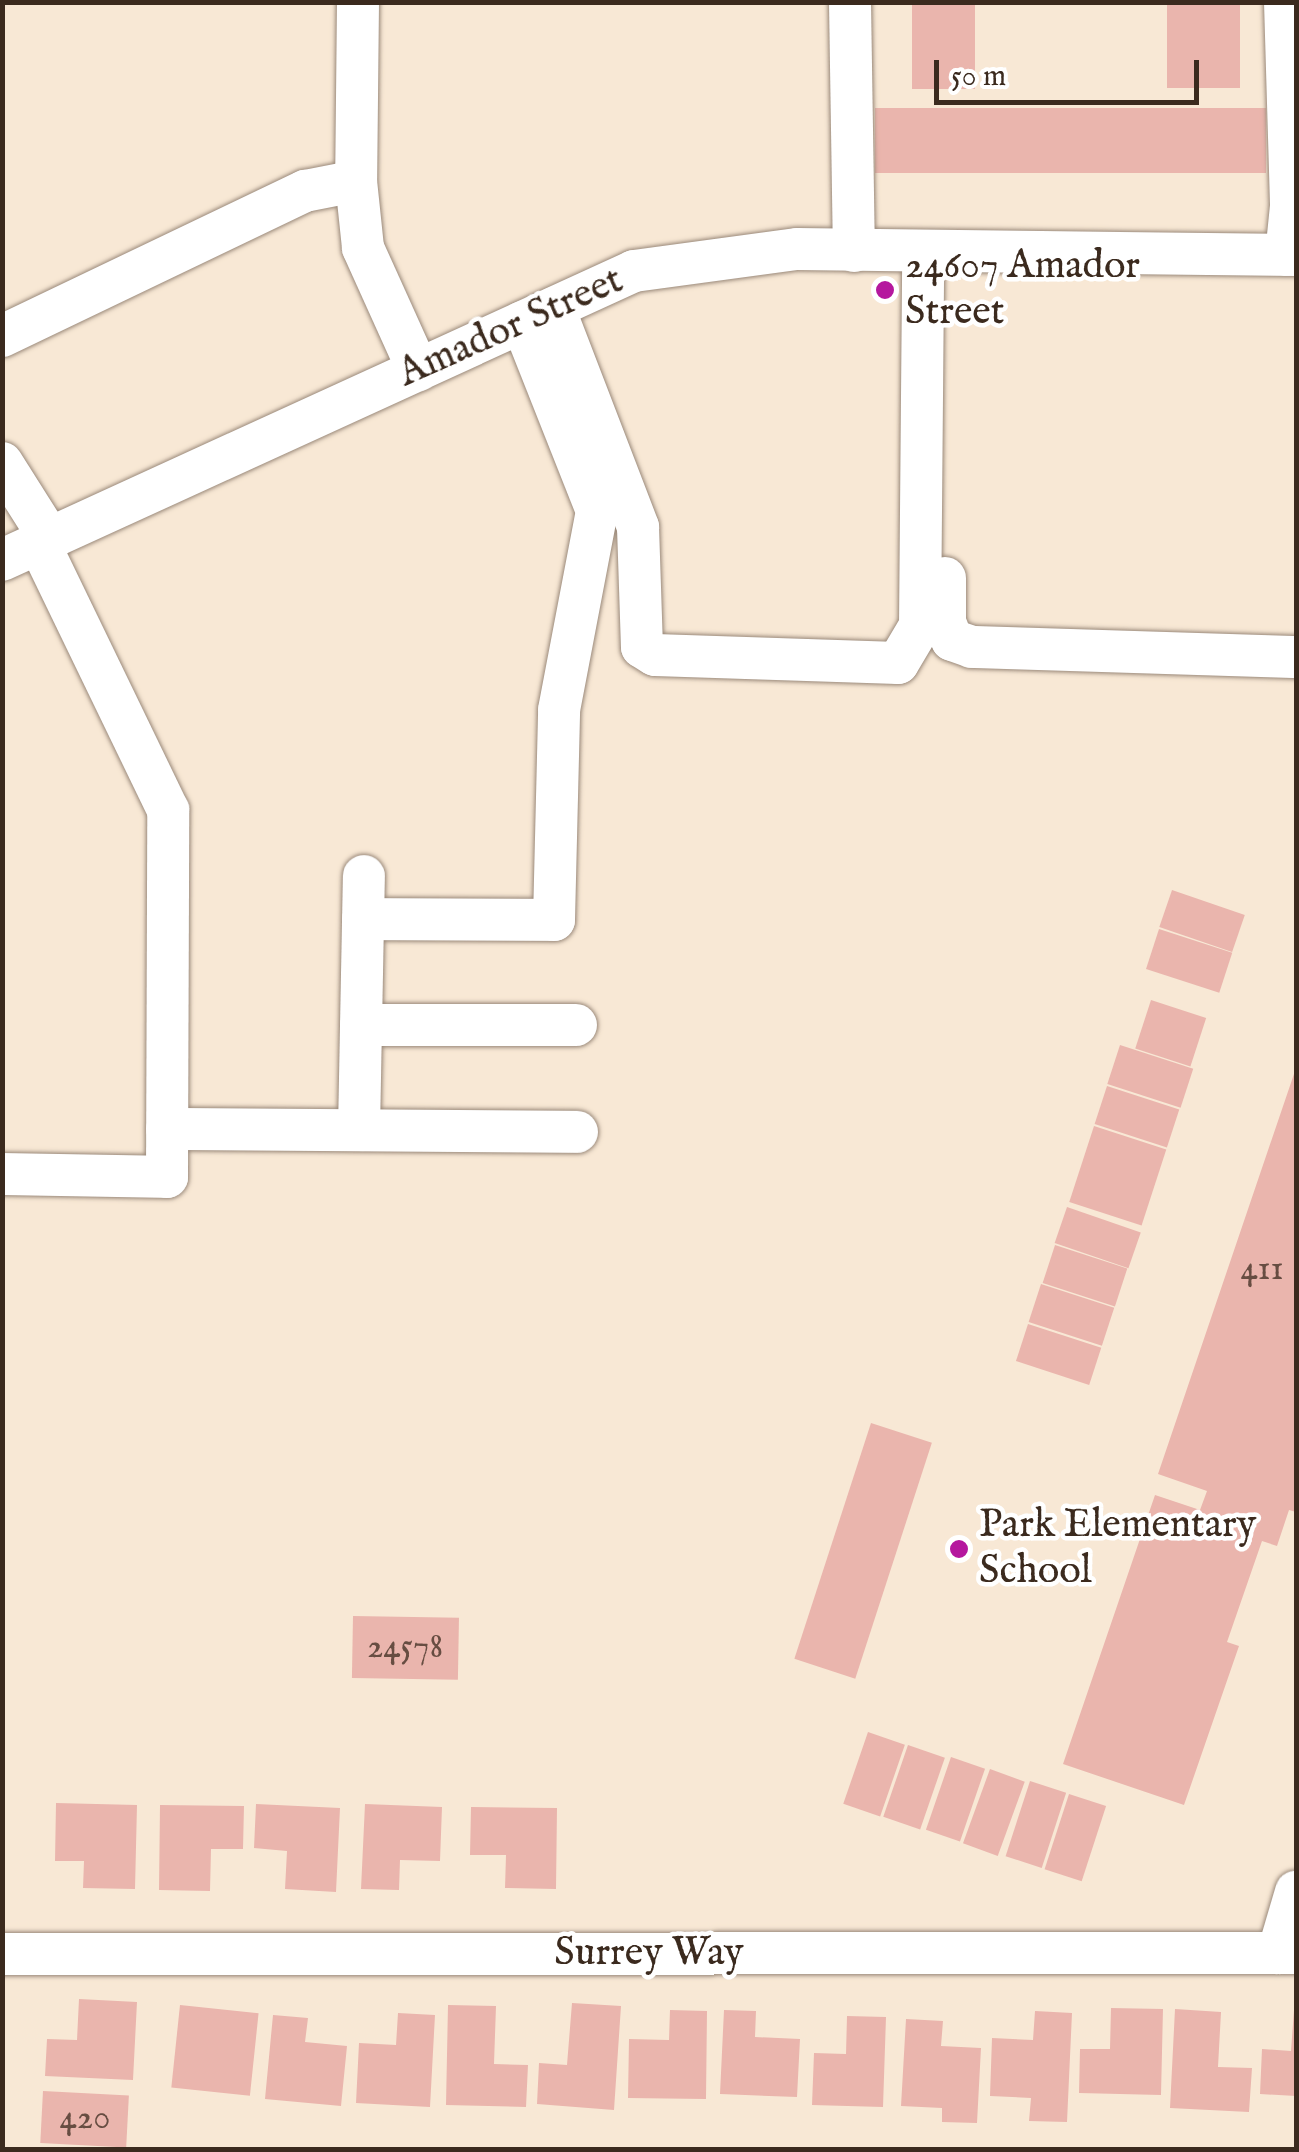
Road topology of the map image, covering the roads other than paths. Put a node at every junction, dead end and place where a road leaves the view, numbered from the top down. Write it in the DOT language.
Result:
graph roads {
  1 [pos="358,2"];
  2 [pos="850,2"];
  3 [pos="1289,26"];
  4 [pos="356,181"];
  5 [pos="854,251"];
  6 [pos="935,251"];
  7 [pos="1291,256"];
  8 [pos="538,315"];
  9 [pos="2,336"];
  10 [pos="418,370"];
  11 [pos="2,462"];
  12 [pos="31,548"];
  13 [pos="1296,657"];
  14 [pos="364,876"];
  15 [pos="362,919"];
  16 [pos="361,1025"];
  17 [pos="576,1025"];
  18 [pos="168,1129"];
  19 [pos="359,1130"];
  20 [pos="577,1132"];
  21 [pos="2,1174"];
  22 [pos="1296,1892"];
  23 [pos="1287,1953"];
  24 [pos="2,1954"];
  1 -- 4 [label="street"];
  2 -- 5 [label="street"];
  3 -- 7 [label="street"];
  4 -- 9 [label="street"];
  4 -- 10 [label="street"];
  5 -- 6 [label="street, Amador Street"];
  5 -- 8 [label="street, Amador Street"];
  6 -- 7 [label="street, Amador Street"];
  6 -- 8 [label="street"];
  6 -- 13 [label="street"];
  8 -- 10 [label="street, Amador Street"];
  8 -- 15 [label="street"];
  10 -- 12 [label="street, Amador Street"];
  11 -- 12 [label="street"];
  12 -- 18 [label="street"];
  14 -- 15 [label="street"];
  15 -- 16 [label="street"];
  16 -- 17 [label="street"];
  16 -- 19 [label="street"];
  18 -- 19 [label="street"];
  18 -- 21 [label="street"];
  19 -- 20 [label="street"];
  22 -- 23 [label="street"];
  23 -- 24 [label="street, Surrey Way"];
}
